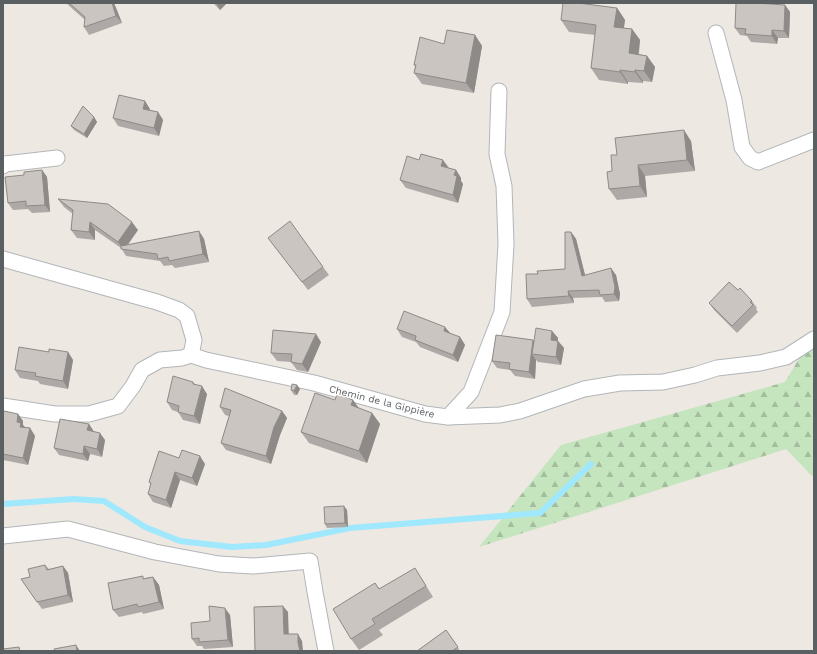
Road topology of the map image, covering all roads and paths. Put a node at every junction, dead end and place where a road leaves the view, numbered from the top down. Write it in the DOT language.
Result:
graph roads {
  1 [pos="716,33"];
  2 [pos="499,91"];
  3 [pos="814,140"];
  4 [pos="57,158"];
  5 [pos="3,166"];
  6 [pos="3,259"];
  7 [pos="814,339"];
  8 [pos="191,355"];
  9 [pos="3,406"];
  10 [pos="448,417"];
  11 [pos="3,536"];
  12 [pos="326,651"];
  1 -- 3 [label="street"];
  2 -- 10 [label="street, Chemin de la Gippière"];
  4 -- 5 [label="street"];
  6 -- 8 [label="street"];
  7 -- 10 [label="street"];
  8 -- 9 [label="street, Chemin de la Gippière"];
  8 -- 10 [label="street, Chemin de la Gippière"];
  11 -- 12 [label="street"];
}
